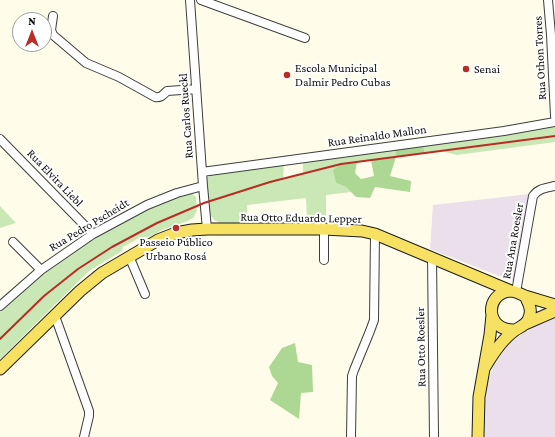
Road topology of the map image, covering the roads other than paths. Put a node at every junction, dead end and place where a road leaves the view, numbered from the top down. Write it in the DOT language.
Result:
graph roads {
  1 [pos="190,0"];
  2 [pos="201,0"];
  3 [pos="548,0"];
  4 [pos="54,16"];
  5 [pos="305,38"];
  6 [pos="196,89"];
  7 [pos="555,116"];
  8 [pos="555,122"];
  9 [pos="0,139"];
  10 [pos="202,172"];
  11 [pos="203,186"];
  12 [pos="555,186"];
  13 [pos="207,229"];
  14 [pos="324,229"];
  15 [pos="93,234"];
  16 [pos="375,234"];
  17 [pos="13,242"];
  18 [pos="129,256"];
  19 [pos="432,258"];
  20 [pos="324,260"];
  21 [pos="41,270"];
  22 [pos="481,278"];
  23 [pos="518,293"];
  24 [pos="145,294"];
  25 [pos="493,303"];
  26 [pos="1,304"];
  27 [pos="555,305"];
  28 [pos="555,311"];
  29 [pos="492,315"];
  30 [pos="55,316"];
  31 [pos="525,324"];
  32 [pos="515,330"];
  33 [pos="484,367"];
  34 [pos="0,369"];
  35 [pos="84,437"];
  36 [pos="351,437"];
  37 [pos="434,437"];
  38 [pos="478,437"];
  1 -- 6 [label="street, Rua Carlos Rueckl"];
  2 -- 5 [label="street"];
  3 -- 7 [label="street, Rua Othon Torres"];
  4 -- 6 [label="street"];
  6 -- 10 [label="street, Rua Carlos Rueckl"];
  8 -- 10 [label="street, Rua Reinaldo Mallon"];
  9 -- 15 [label="street, Rua Elvira Liebl"];
  10 -- 11 [label="street, Rua Carlos Rueckl"];
  11 -- 13 [label="street, Rua Carlos Rueckl"];
  11 -- 15 [label="street, Rua Pedro Pscheidt"];
  12 -- 23 [label="street, Rua Ana Roesler"];
  13 -- 14 [label="main road, Rua Otto Eduardo Lepper"];
  13 -- 18 [label="main road, Rua Otto Eduardo Lepper"];
  14 -- 16 [label="main road, Rua Otto Eduardo Lepper"];
  14 -- 20 [label="street"];
  15 -- 21 [label="street, Rua Pedro Pscheidt"];
  16 -- 19 [label="main road, Rua Otto Eduardo Lepper"];
  16 -- 36 [label="street"];
  17 -- 21 [label="street"];
  18 -- 24 [label="street"];
  18 -- 30 [label="main road, Rua Otto Eduardo Lepper"];
  19 -- 22 [label="main road, Rua Otto Eduardo Lepper"];
  19 -- 37 [label="street, Rua Otto Roesler"];
  21 -- 26 [label="street, Rua Pedro Pscheidt"];
  22 -- 23 [label="main road, Rua Otto Eduardo Lepper"];
  22 -- 25 [label="main road, Rua Otto Eduardo Lepper"];
  23 -- 25 [label="main road"];
  23 -- 27 [label="main road, Rua Otto Eduardo Lepper"];
  23 -- 31 [label="main road"];
  25 -- 29 [label="main road"];
  28 -- 31 [label="main road"];
  29 -- 32 [label="main road"];
  29 -- 33 [label="main road"];
  30 -- 34 [label="main road, Rua Otto Eduardo Lepper"];
  30 -- 35 [label="street"];
  31 -- 32 [label="main road"];
  32 -- 33 [label="main road"];
  33 -- 38 [label="main road"];
}
